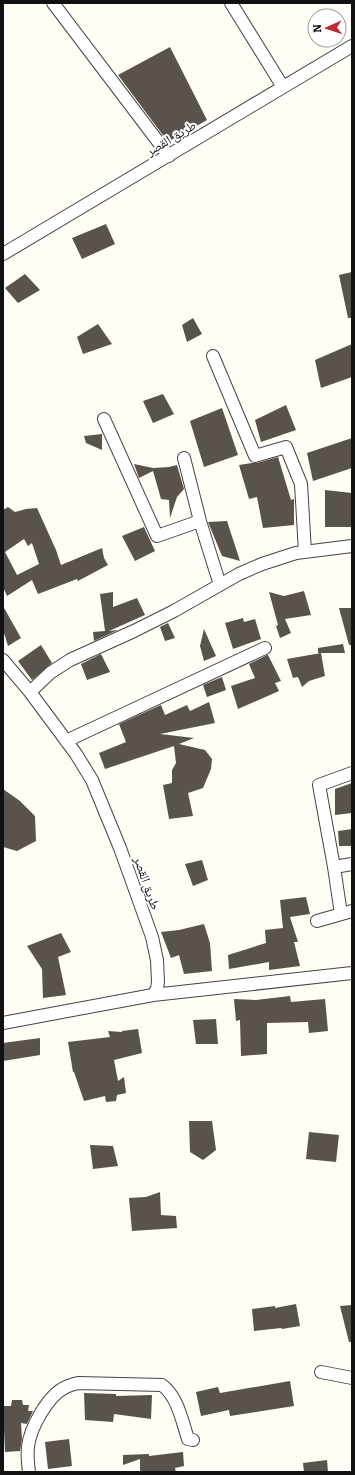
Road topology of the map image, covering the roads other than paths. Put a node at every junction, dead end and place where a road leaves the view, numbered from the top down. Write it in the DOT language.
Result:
graph roads {
  1 [pos="53,3"];
  2 [pos="231,3"];
  3 [pos="352,46"];
  4 [pos="283,87"];
  5 [pos="169,156"];
  6 [pos="3,254"];
  7 [pos="213,356"];
  8 [pos="104,419"];
  9 [pos="184,458"];
  10 [pos="200,522"];
  11 [pos="352,546"];
  12 [pos="305,552"];
  13 [pos="220,585"];
  14 [pos="265,648"];
  15 [pos="3,660"];
  16 [pos="30,692"];
  17 [pos="66,741"];
  18 [pos="352,773"];
  19 [pos="352,864"];
  20 [pos="334,867"];
  21 [pos="347,912"];
  22 [pos="317,921"];
  23 [pos="352,973"];
  24 [pos="153,995"];
  25 [pos="3,1023"];
  26 [pos="321,1372"];
  27 [pos="352,1378"];
  28 [pos="193,1440"];
  29 [pos="29,1472"];
  1 -- 5 [label="street"];
  2 -- 4 [label="street"];
  3 -- 4 [label="street, طريق القصر"];
  4 -- 5 [label="street, طريق القصر"];
  5 -- 6 [label="street, طريق القصر"];
  7 -- 12 [label="street"];
  8 -- 10 [label="street"];
  9 -- 10 [label="street"];
  10 -- 13 [label="street"];
  11 -- 12 [label="street"];
  12 -- 13 [label="street"];
  13 -- 16 [label="street"];
  14 -- 17 [label="street"];
  15 -- 16 [label="street, طريق القصر"];
  16 -- 17 [label="street, طريق القصر"];
  17 -- 24 [label="street, طريق القصر"];
  18 -- 20 [label="street"];
  19 -- 20 [label="street"];
  20 -- 21 [label="street"];
  21 -- 22 [label="street"];
  23 -- 24 [label="street"];
  24 -- 25 [label="street"];
  26 -- 27 [label="street"];
  28 -- 29 [label="street"];
}
